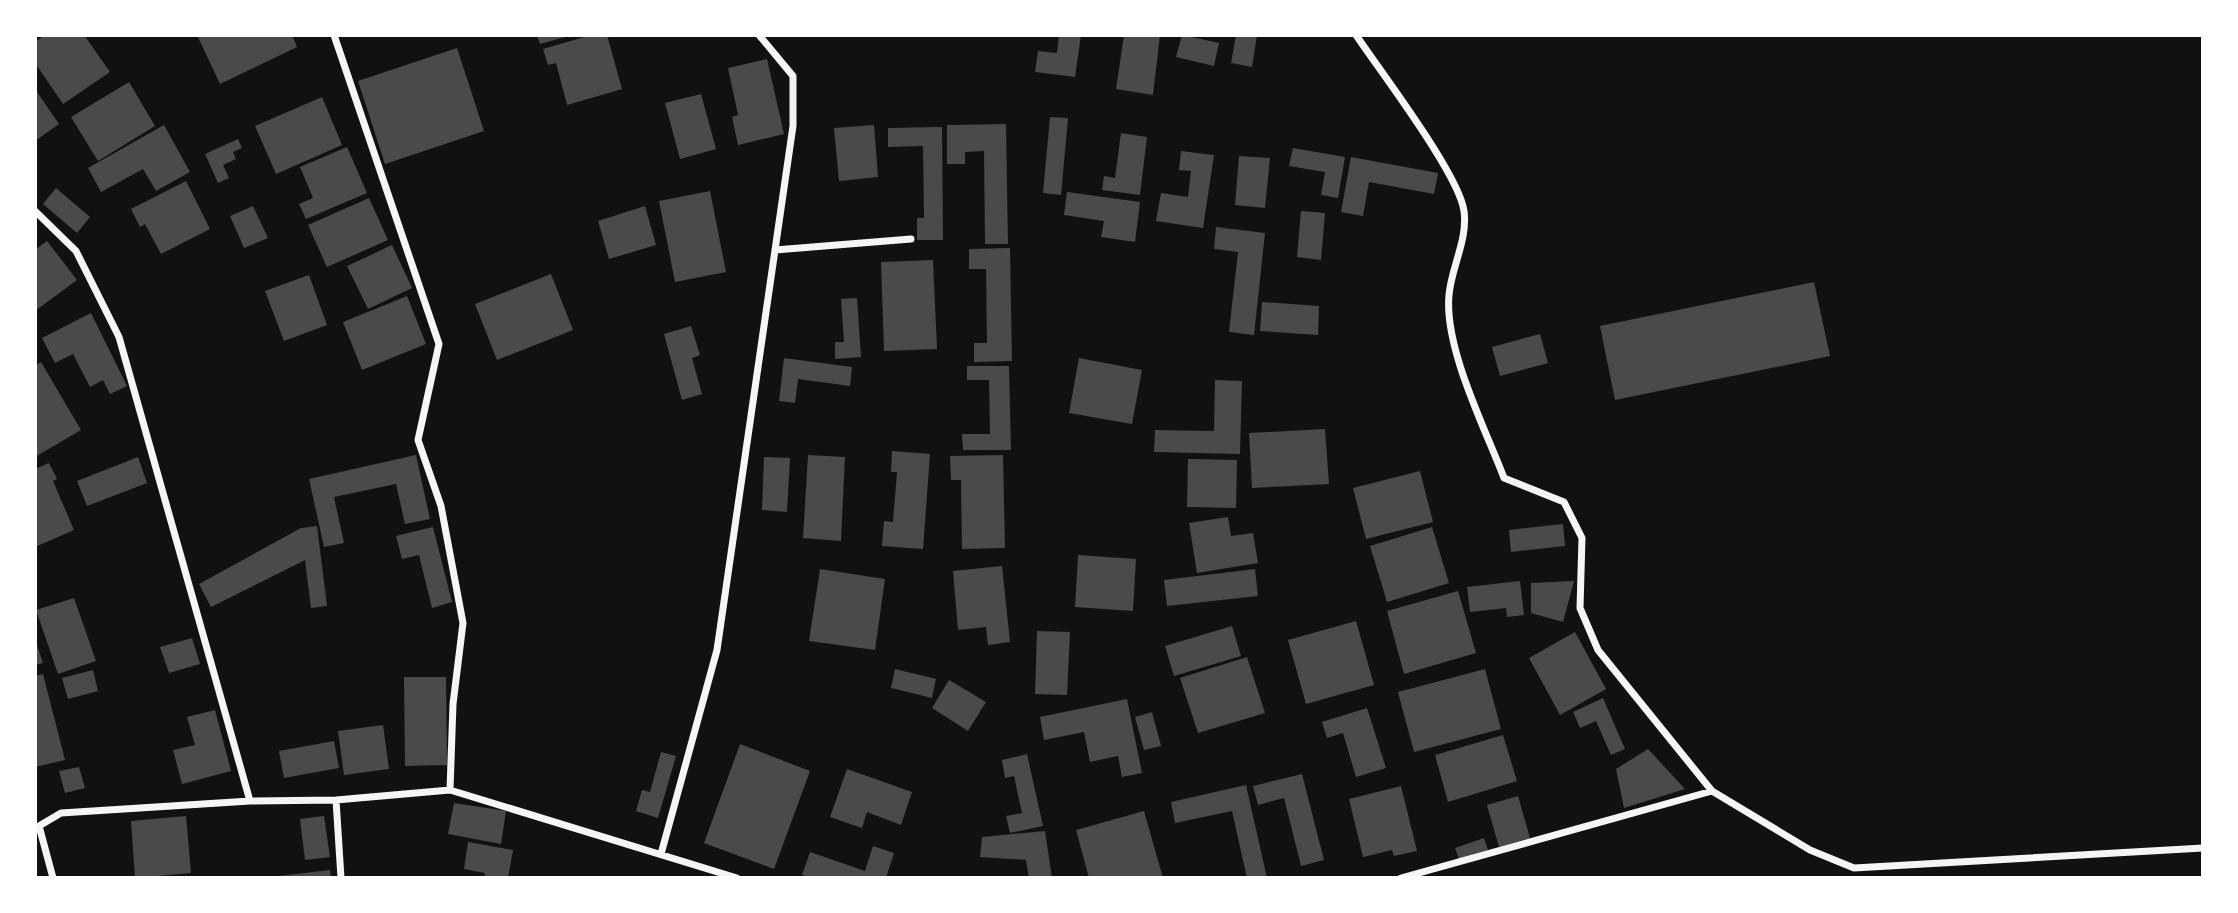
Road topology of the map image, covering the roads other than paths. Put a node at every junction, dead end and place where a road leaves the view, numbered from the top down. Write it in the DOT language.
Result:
graph roads {
  1 [pos="334,35"];
  2 [pos="759,35"];
  3 [pos="1356,35"];
  4 [pos="35,211"];
  5 [pos="911,239"];
  6 [pos="775,250"];
  7 [pos="450,790"];
  8 [pos="1712,791"];
  9 [pos="336,800"];
  10 [pos="250,801"];
  11 [pos="2203,848"];
  12 [pos="661,853"];
  13 [pos="53,878"];
  14 [pos="341,878"];
  15 [pos="737,878"];
  16 [pos="1401,878"];
  1 -- 7 [label="street"];
  2 -- 6 [label="street"];
  3 -- 8 [label="street"];
  4 -- 10 [label="street"];
  5 -- 6 [label="street"];
  6 -- 12 [label="street"];
  7 -- 9 [label="street"];
  7 -- 12 [label="street"];
  8 -- 11 [label="street"];
  8 -- 16 [label="street"];
  9 -- 10 [label="street"];
  9 -- 14 [label="street"];
  10 -- 13 [label="street"];
  12 -- 15 [label="street"];
}
